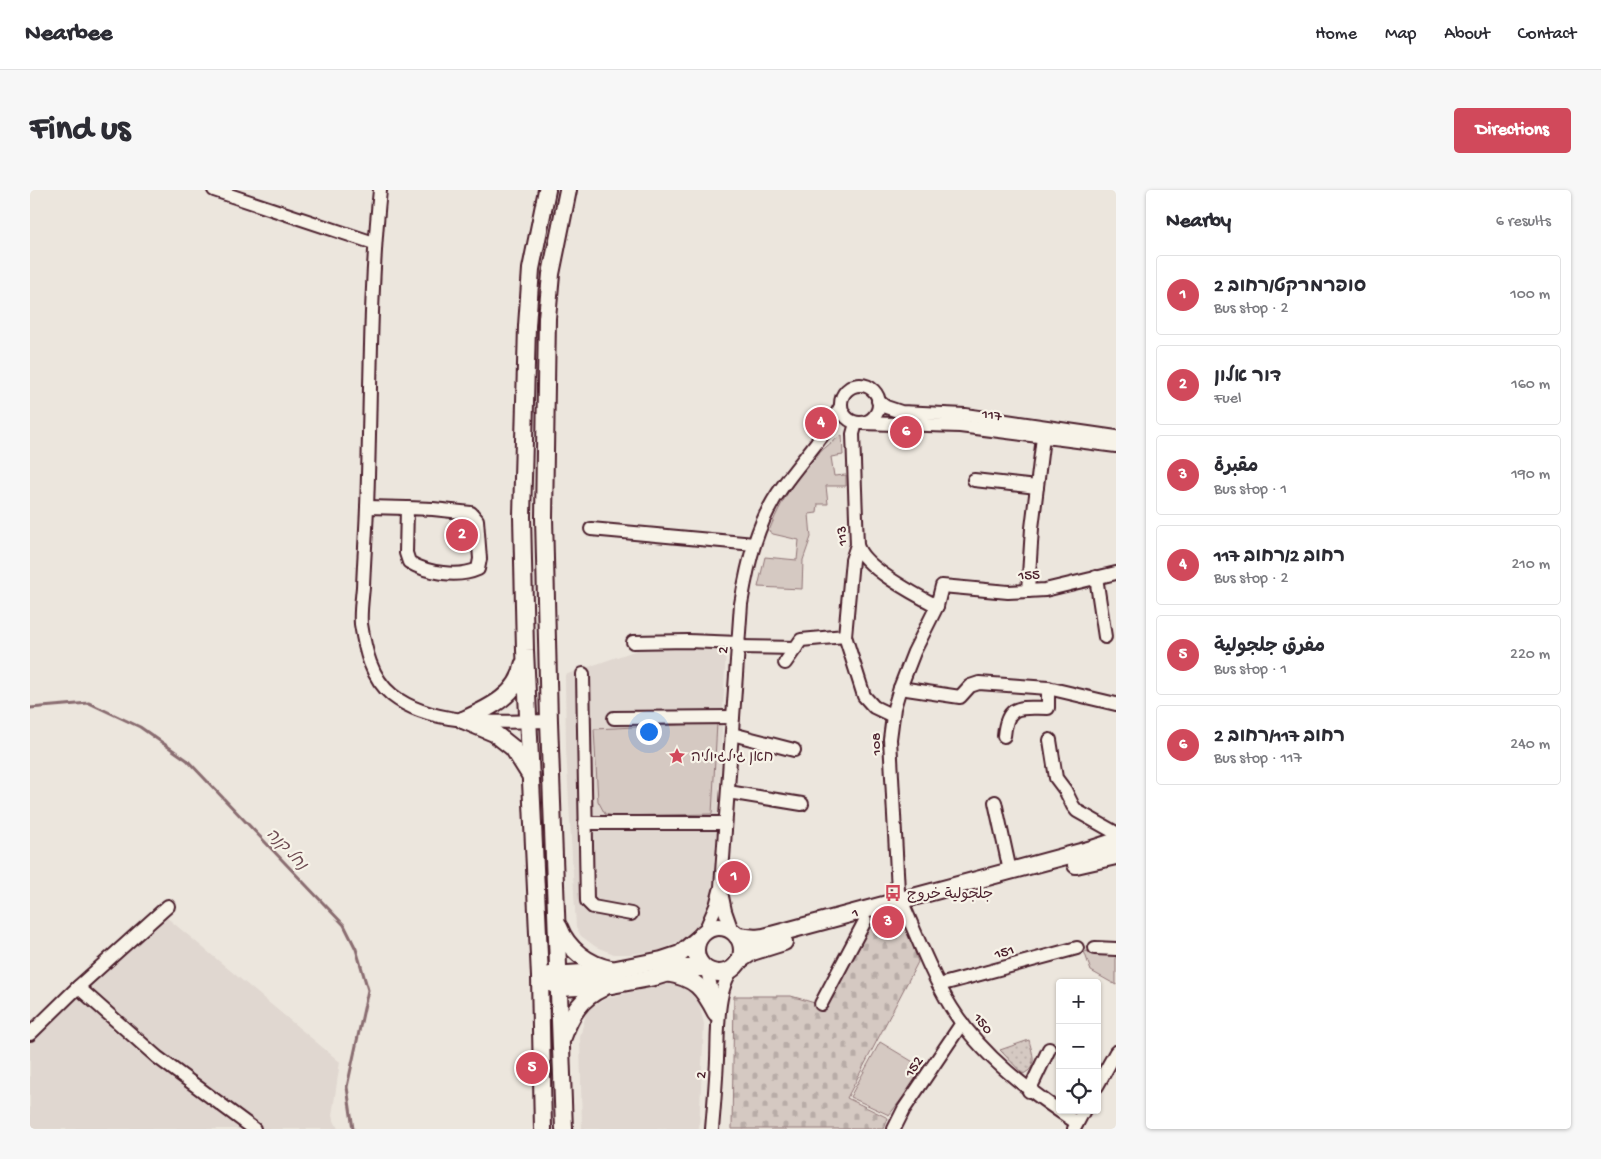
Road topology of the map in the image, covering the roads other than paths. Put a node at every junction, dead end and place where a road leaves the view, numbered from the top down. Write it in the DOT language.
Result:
graph roads {
  1 [pos="214,190"];
  2 [pos="380,190"];
  3 [pos="547,190"];
  4 [pos="568,190"];
  5 [pos="374,243"];
  6 [pos="878,401"];
  7 [pos="840,406"];
  8 [pos="856,422"];
  9 [pos="821,437"];
  10 [pos="1043,437"];
  11 [pos="1116,437"];
  12 [pos="1116,446"];
  13 [pos="974,480"];
  14 [pos="1036,487"];
  15 [pos="367,507"];
  16 [pos="407,508"];
  17 [pos="591,529"];
  18 [pos="754,544"];
  19 [pos="857,545"];
  20 [pos="1116,573"];
  21 [pos="1096,578"];
  22 [pos="942,586"];
  23 [pos="1028,591"];
  24 [pos="937,606"];
  25 [pos="845,636"];
  26 [pos="1105,637"];
  27 [pos="633,642"];
  28 [pos="738,645"];
  29 [pos="796,648"];
  30 [pos="525,650"];
  31 [pos="785,663"];
  32 [pos="583,674"];
  33 [pos="900,688"];
  34 [pos="1048,688"];
  35 [pos="1116,704"];
  36 [pos="893,716"];
  37 [pos="733,717"];
  38 [pos="614,718"];
  39 [pos="463,720"];
  40 [pos="549,721"];
  41 [pos="528,722"];
  42 [pos="732,734"];
  43 [pos="1004,736"];
  44 [pos="1050,740"];
  45 [pos="794,750"];
  46 [pos="530,776"];
  47 [pos="728,792"];
  48 [pos="995,802"];
  49 [pos="802,804"];
  50 [pos="585,823"];
  51 [pos="725,823"];
  52 [pos="1116,833"];
  53 [pos="1116,841"];
  54 [pos="1116,856"];
  55 [pos="1010,871"];
  56 [pos="720,887"];
  57 [pos="903,905"];
  58 [pos="168,906"];
  59 [pos="631,914"];
  60 [pos="557,920"];
  61 [pos="865,921"];
  62 [pos="735,933"];
  63 [pos="702,934"];
  64 [pos="1077,948"];
  65 [pos="1095,948"];
  66 [pos="1116,949"];
  67 [pos="737,964"];
  68 [pos="705,969"];
  69 [pos="666,974"];
  70 [pos="540,977"];
  71 [pos="614,978"];
  72 [pos="559,981"];
  73 [pos="939,985"];
  74 [pos="78,987"];
  75 [pos="821,1004"];
  76 [pos="717,1018"];
  77 [pos="962,1023"];
  78 [pos="30,1034"];
  79 [pos="561,1044"];
  80 [pos="1049,1049"];
  81 [pos="1116,1052"];
  82 [pos="1101,1079"];
  83 [pos="1029,1091"];
  84 [pos="1082,1114"];
  85 [pos="1076,1126"];
  86 [pos="254,1129"];
  87 [pos="543,1129"];
  88 [pos="564,1129"];
  89 [pos="712,1129"];
  90 [pos="894,1129"];
  1 -- 5 [label="street"];
  2 -- 5 [label="street"];
  3 -- 30 [label="main road"];
  4 -- 40 [label="main road"];
  5 -- 15 [label="street"];
  6 -- 7 [label="street"];
  6 -- 8 [label="street"];
  6 -- 11 [label="street, 117"];
  7 -- 8 [label="street"];
  7 -- 9 [label="street, 2"];
  8 -- 9 [label="street, 2"];
  8 -- 10 [label="street, 117"];
  8 -- 19 [label="street, 113"];
  9 -- 18 [label="street, 2"];
  10 -- 12 [label="street, 117"];
  10 -- 14 [label="street"];
  13 -- 14 [label="street"];
  14 -- 23 [label="street"];
  15 -- 16 [label="street"];
  15 -- 39 [label="street"];
  16 -- 16 [label="street"];
  17 -- 18 [label="street"];
  18 -- 28 [label="street, 2"];
  19 -- 24 [label="street, 113"];
  19 -- 25 [label="street"];
  20 -- 21 [label="street, 155"];
  21 -- 23 [label="street, 155"];
  21 -- 26 [label="street"];
  22 -- 23 [label="street, 155"];
  22 -- 24 [label="street, 108"];
  24 -- 33 [label="street, 108"];
  25 -- 29 [label="street"];
  25 -- 36 [label="street"];
  27 -- 28 [label="street"];
  28 -- 29 [label="street"];
  28 -- 37 [label="street, 2"];
  29 -- 31 [label="street"];
  30 -- 39 [label="main road"];
  30 -- 41 [label="main road"];
  32 -- 50 [label="street"];
  33 -- 34 [label="street"];
  33 -- 36 [label="street, 108"];
  34 -- 35 [label="street"];
  34 -- 43 [label="street"];
  36 -- 57 [label="street, 108"];
  37 -- 38 [label="street"];
  37 -- 42 [label="street, 2"];
  39 -- 41 [label="street"];
  39 -- 46 [label="main road"];
  40 -- 41 [label="street"];
  40 -- 60 [label="main road"];
  41 -- 46 [label="main road"];
  42 -- 45 [label="street"];
  42 -- 47 [label="street, 2"];
  44 -- 52 [label="street"];
  46 -- 70 [label="main road"];
  47 -- 49 [label="street"];
  47 -- 51 [label="street, 2"];
  48 -- 55 [label="street"];
  50 -- 51 [label="street"];
  50 -- 59 [label="street"];
  51 -- 56 [label="street, 2"];
  53 -- 55 [label="main road, 1"];
  54 -- 57 [label="main road, 1"];
  55 -- 57 [label="main road, 1"];
  56 -- 62 [label="street, 2"];
  56 -- 63 [label="street, 2"];
  57 -- 61 [label="main road, 1"];
  57 -- 62 [label="main road, 1"];
  57 -- 73 [label="street, 150"];
  58 -- 74 [label="street"];
  60 -- 71 [label="main road"];
  60 -- 72 [label="main road"];
  61 -- 67 [label="main road, 1"];
  61 -- 75 [label="street"];
  62 -- 63 [label="main road"];
  62 -- 67 [label="main road"];
  63 -- 68 [label="main road"];
  63 -- 71 [label="main road"];
  64 -- 73 [label="street, 151"];
  65 -- 66 [label="street"];
  67 -- 68 [label="main road"];
  67 -- 76 [label="street, 2"];
  68 -- 69 [label="main road"];
  68 -- 76 [label="street, 2"];
  69 -- 71 [label="main road"];
  69 -- 76 [label="main road"];
  70 -- 72 [label="main road"];
  70 -- 87 [label="main road"];
  71 -- 72 [label="main road"];
  71 -- 79 [label="main road"];
  72 -- 79 [label="main road"];
  73 -- 77 [label="street, 150"];
  74 -- 78 [label="street"];
  74 -- 86 [label="street"];
  76 -- 89 [label="street, 2"];
  77 -- 83 [label="street, 150"];
  77 -- 90 [label="street, 152"];
  79 -- 88 [label="main road"];
  80 -- 83 [label="street"];
  81 -- 82 [label="street"];
  83 -- 85 [label="street, 150"];
  84 -- 85 [label="street"];
}
